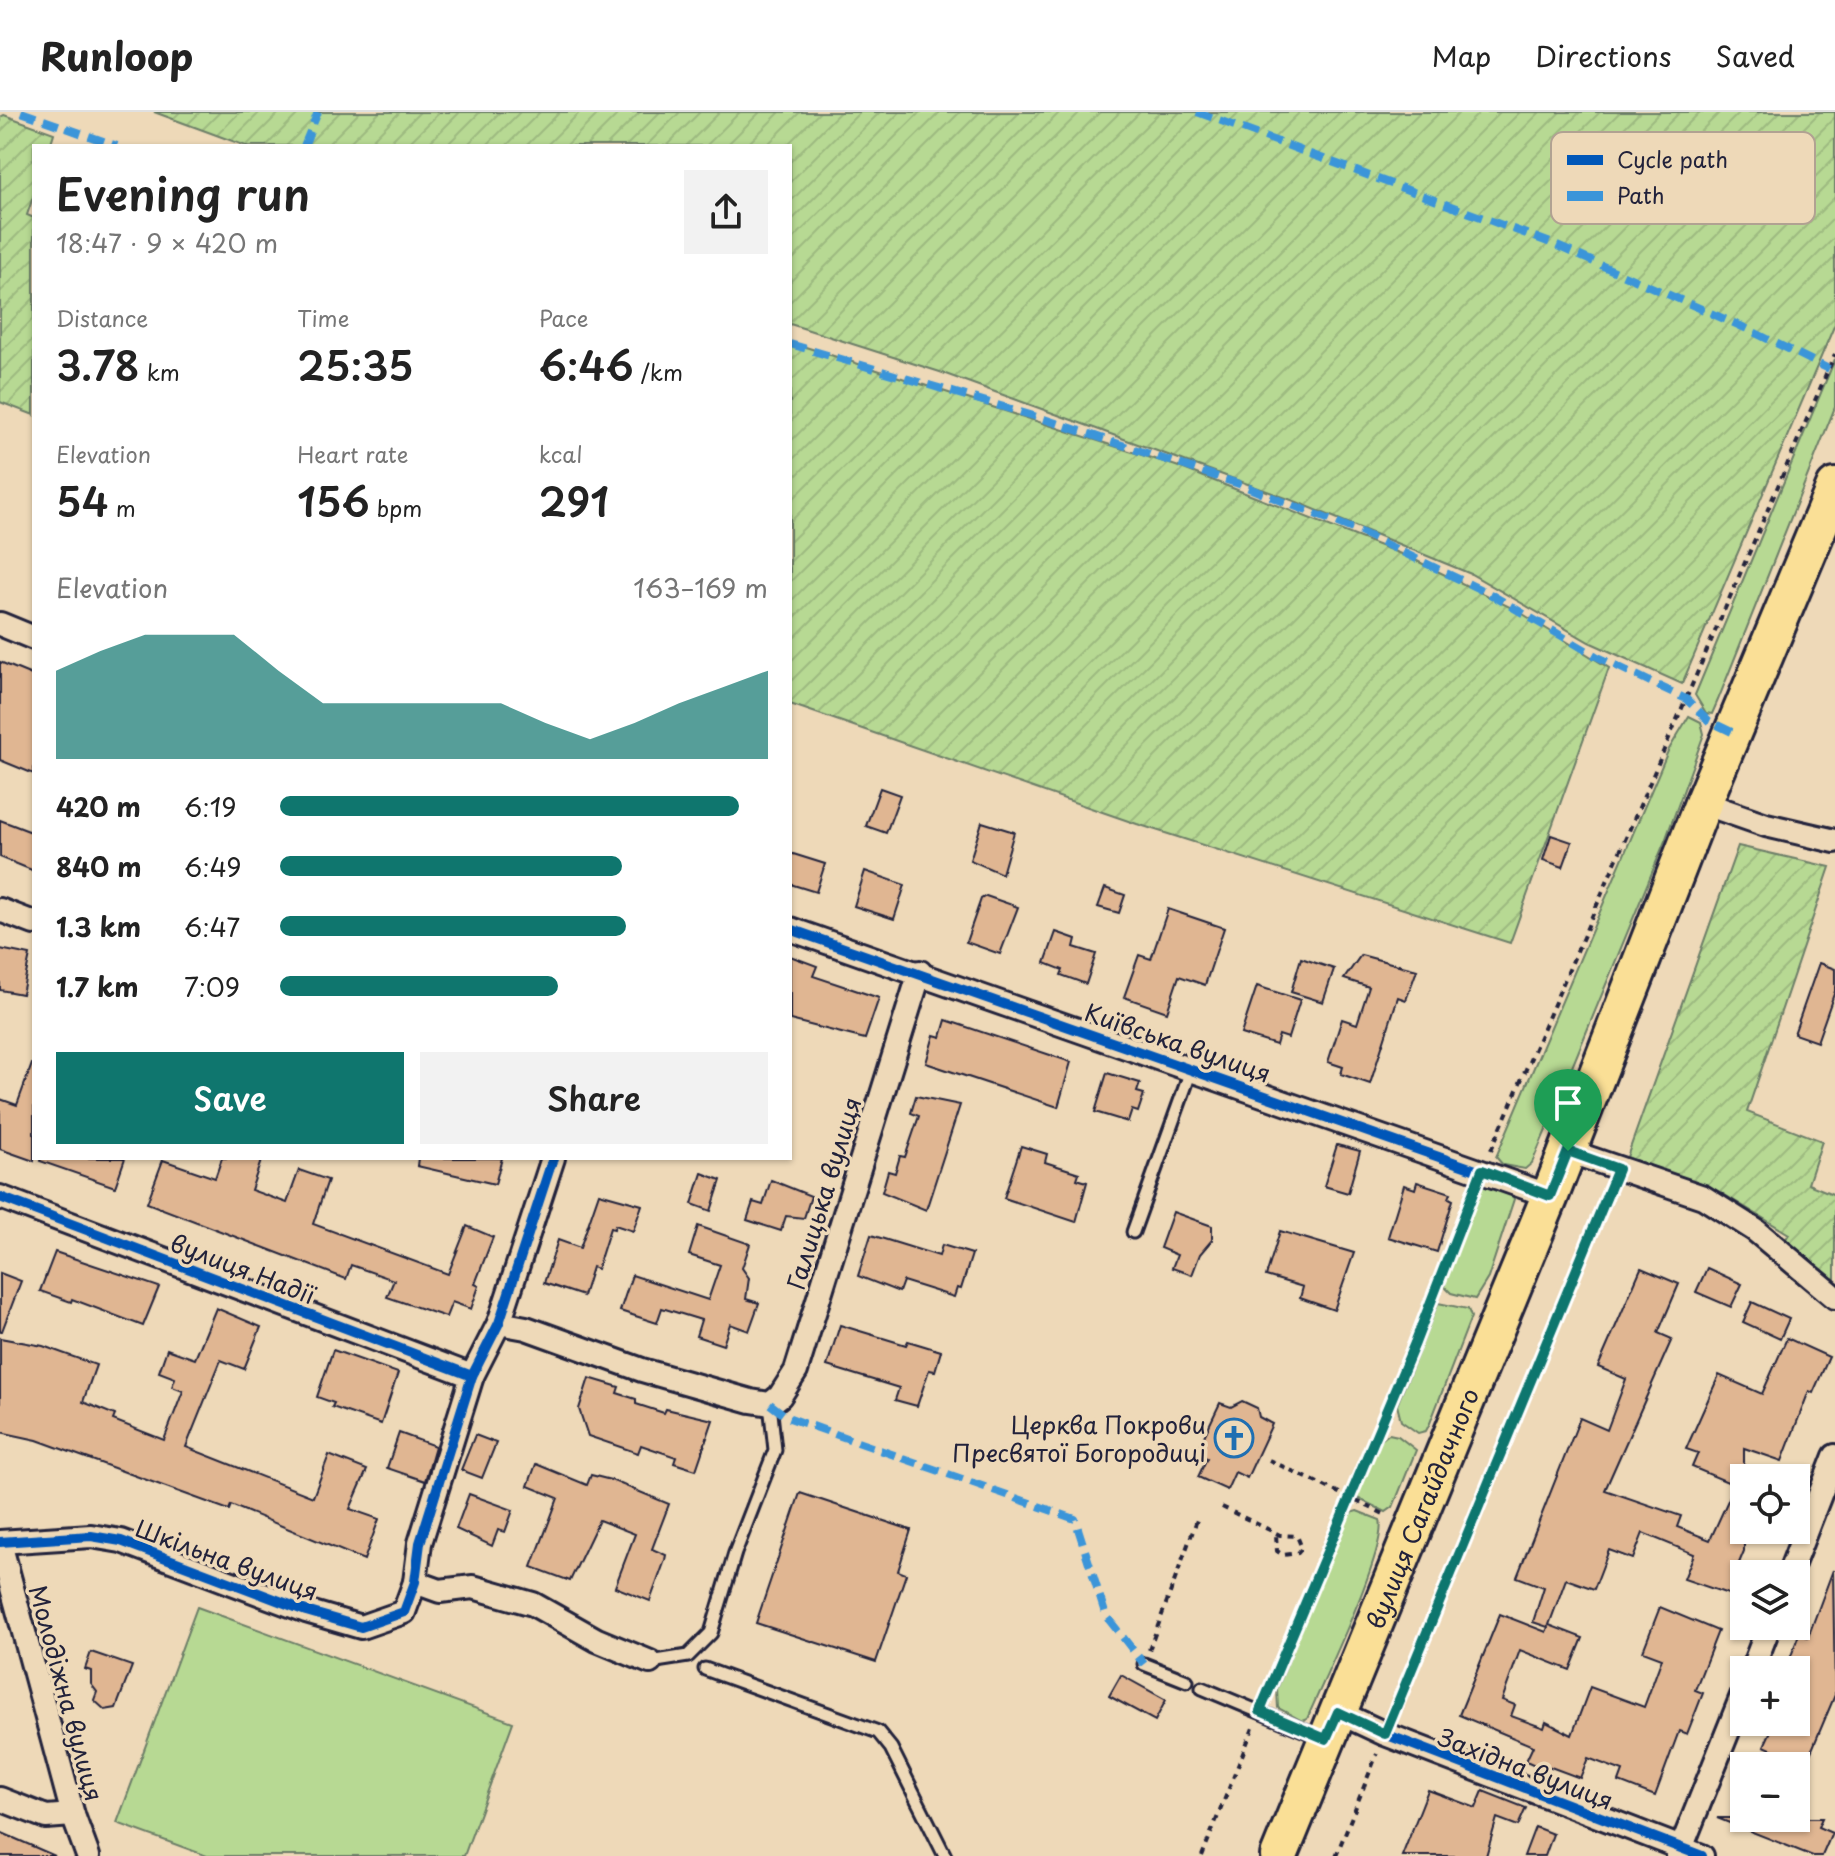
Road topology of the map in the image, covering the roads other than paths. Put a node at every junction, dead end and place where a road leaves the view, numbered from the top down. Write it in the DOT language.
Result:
graph roads {
  1 [pos="1835,487"];
  2 [pos="0,624"];
  3 [pos="32,637"];
  4 [pos="1703,803"];
  5 [pos="1835,841"];
  6 [pos="0,910"];
  7 [pos="32,922"];
  8 [pos="792,930"];
  9 [pos="920,972"];
  10 [pos="1192,1068"];
  11 [pos="1566,1155"];
  12 [pos="552,1160"];
  13 [pos="1550,1196"];
  14 [pos="0,1197"];
  15 [pos="1133,1232"];
  16 [pos="1835,1297"];
  17 [pos="499,1323"];
  18 [pos="472,1376"];
  19 [pos="760,1402"];
  20 [pos="1835,1456"];
  21 [pos="0,1542"];
  22 [pos="1794,1560"];
  23 [pos="415,1582"];
  24 [pos="650,1662"];
  25 [pos="1144,1664"];
  26 [pos="705,1669"];
  27 [pos="1187,1681"];
  28 [pos="1202,1688"];
  29 [pos="1332,1726"];
  30 [pos="1730,1731"];
  31 [pos="0,1799"];
  32 [pos="73,1815"];
  33 [pos="1687,1853"];
  34 [pos="88,1856"];
  35 [pos="945,1856"];
  36 [pos="1279,1856"];
  1 -- 4 [label="main road, вулиця Сагайдачного"];
  2 -- 3 [label="street"];
  4 -- 5 [label="street"];
  4 -- 11 [label="main road, вулиця Сагайдачного"];
  6 -- 7 [label="street"];
  8 -- 9 [label="street, Київська вулиця"];
  9 -- 10 [label="street, Київська вулиця"];
  9 -- 19 [label="street, Галицька вулиця"];
  10 -- 13 [label="street, Київська вулиця"];
  10 -- 15 [label="lane"];
  11 -- 13 [label="main road, вулиця Сагайдачного"];
  11 -- 16 [label="street"];
  12 -- 17 [label="street"];
  13 -- 29 [label="main road, вулиця Сагайдачного"];
  14 -- 18 [label="street, вулиця Надії"];
  17 -- 18 [label="street"];
  17 -- 19 [label="street"];
  18 -- 23 [label="street"];
  19 -- 24 [label="lane"];
  20 -- 22 [label="street"];
  21 -- 23 [label="street, Шкільна вулиця"];
  21 -- 32 [label="street, Молодіжна вулиця"];
  23 -- 24 [label="street"];
  25 -- 27 [label="lane"];
  26 -- 35 [label="lane"];
  28 -- 29 [label="lane"];
  29 -- 33 [label="street, Західна вулиця"];
  29 -- 36 [label="main road, вулиця Сагайдачного"];
  30 -- 33 [label="street"];
  31 -- 32 [label="street"];
  32 -- 34 [label="street, Молодіжна вулиця"];
}
